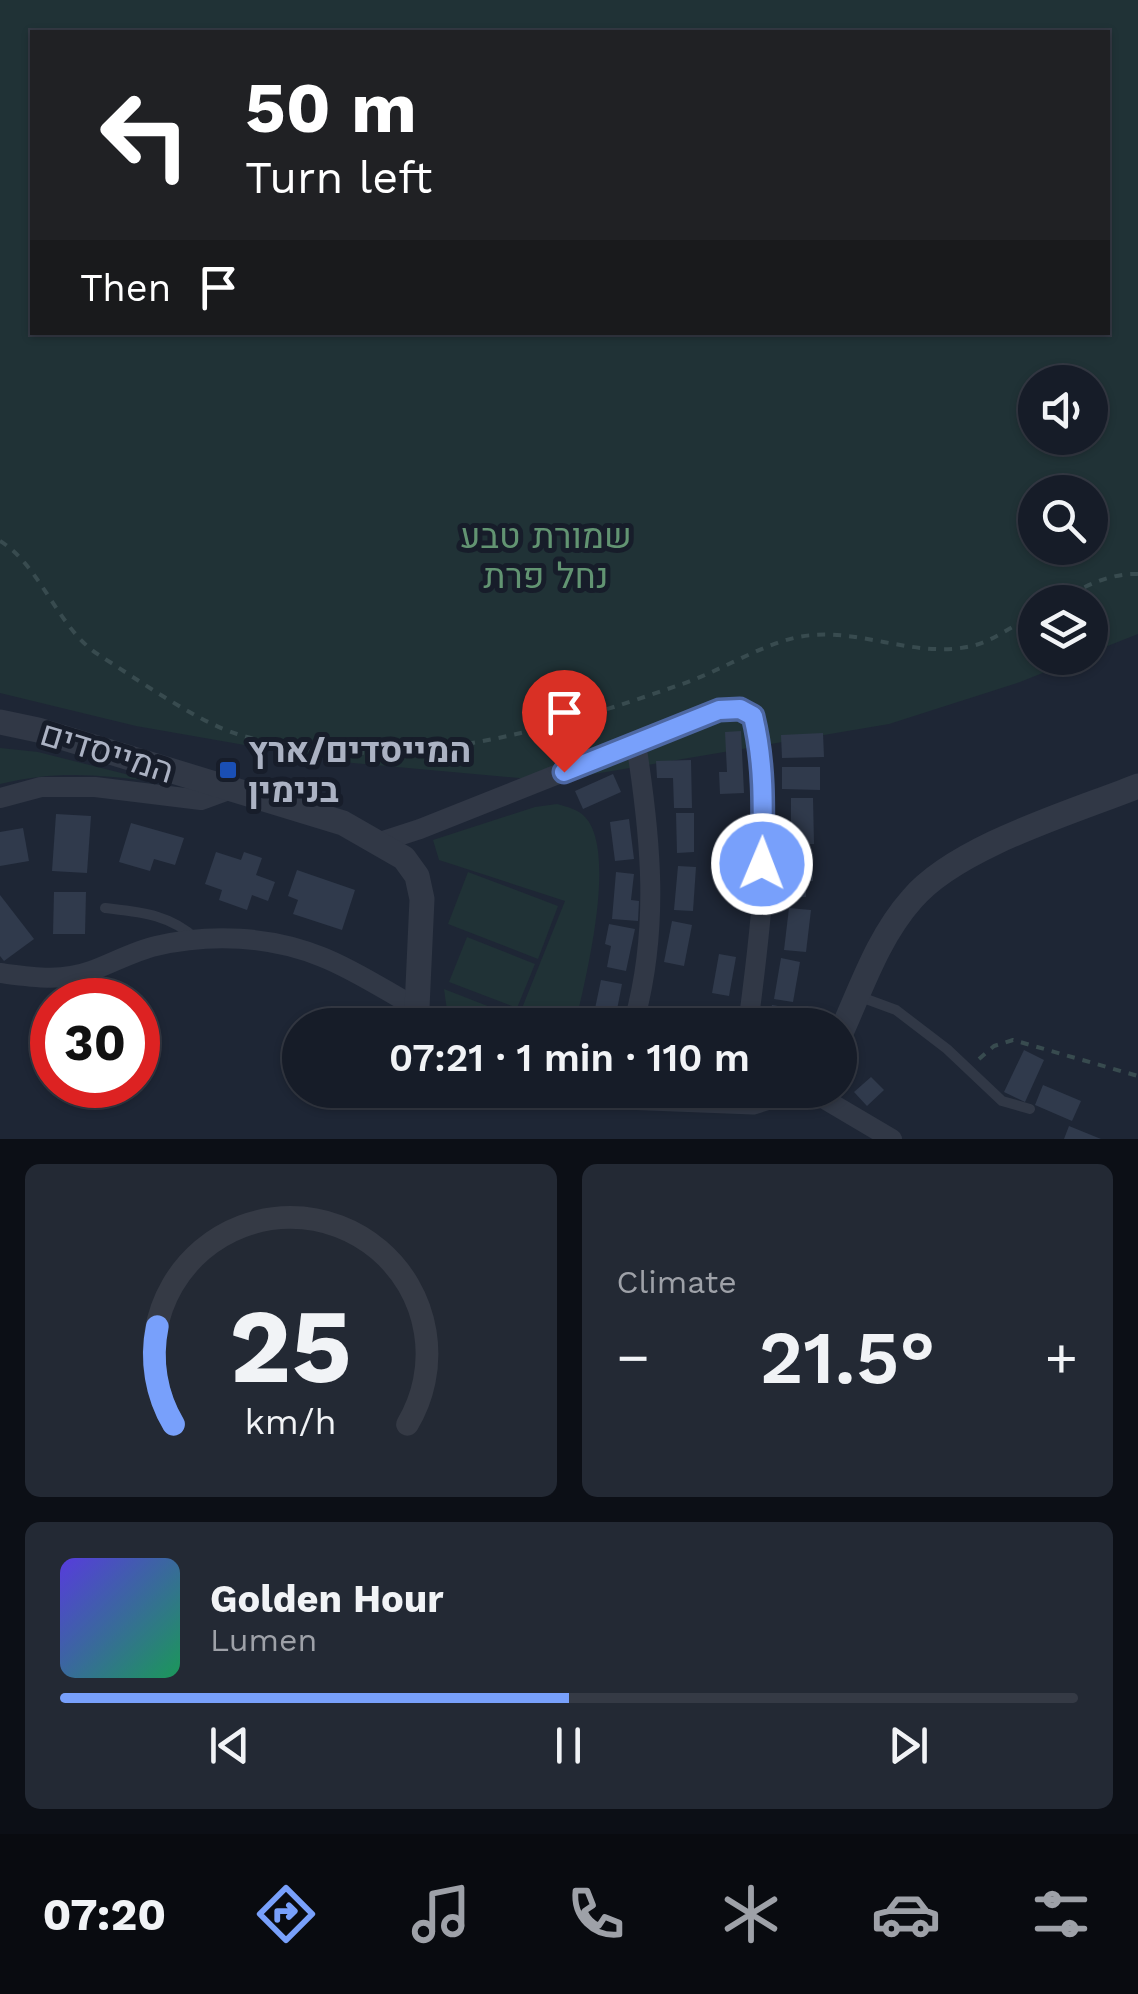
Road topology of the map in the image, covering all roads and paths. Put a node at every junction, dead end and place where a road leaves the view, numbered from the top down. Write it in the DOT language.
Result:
graph roads {
  1 [pos="0,541"];
  2 [pos="1138,574"];
  3 [pos="1088,585"];
  4 [pos="1018,622"];
  5 [pos="0,722"];
  6 [pos="636,743"];
  7 [pos="1138,786"];
  8 [pos="231,789"];
  9 [pos="0,798"];
  10 [pos="380,842"];
  11 [pos="105,908"];
  12 [pos="196,939"];
  13 [pos="0,973"];
  14 [pos="858,996"];
  15 [pos="405,1008"];
  16 [pos="419,1008"];
  17 [pos="637,1008"];
  18 [pos="750,1008"];
  19 [pos="852,1008"];
  20 [pos="968,1069"];
  21 [pos="1138,1076"];
  22 [pos="833,1108"];
  23 [pos="1030,1109"];
  24 [pos="867,1133"];
  25 [pos="892,1139"];
  1 -- 4 [label="path"];
  2 -- 3 [label="path"];
  5 -- 8 [label="street, המייסדים"];
  6 -- 10 [label="street"];
  6 -- 17 [label="street"];
  6 -- 18 [label="street"];
  7 -- 14 [label="street"];
  8 -- 9 [label="street"];
  8 -- 10 [label="street, המייסדים"];
  10 -- 16 [label="street, המייסדים"];
  11 -- 12 [label="lane"];
  12 -- 13 [label="street"];
  12 -- 15 [label="street"];
  14 -- 19 [label="street"];
  14 -- 20 [label="lane"];
  20 -- 21 [label="path"];
  20 -- 23 [label="lane"];
  22 -- 24 [label="street"];
  24 -- 25 [label="street"];
}
